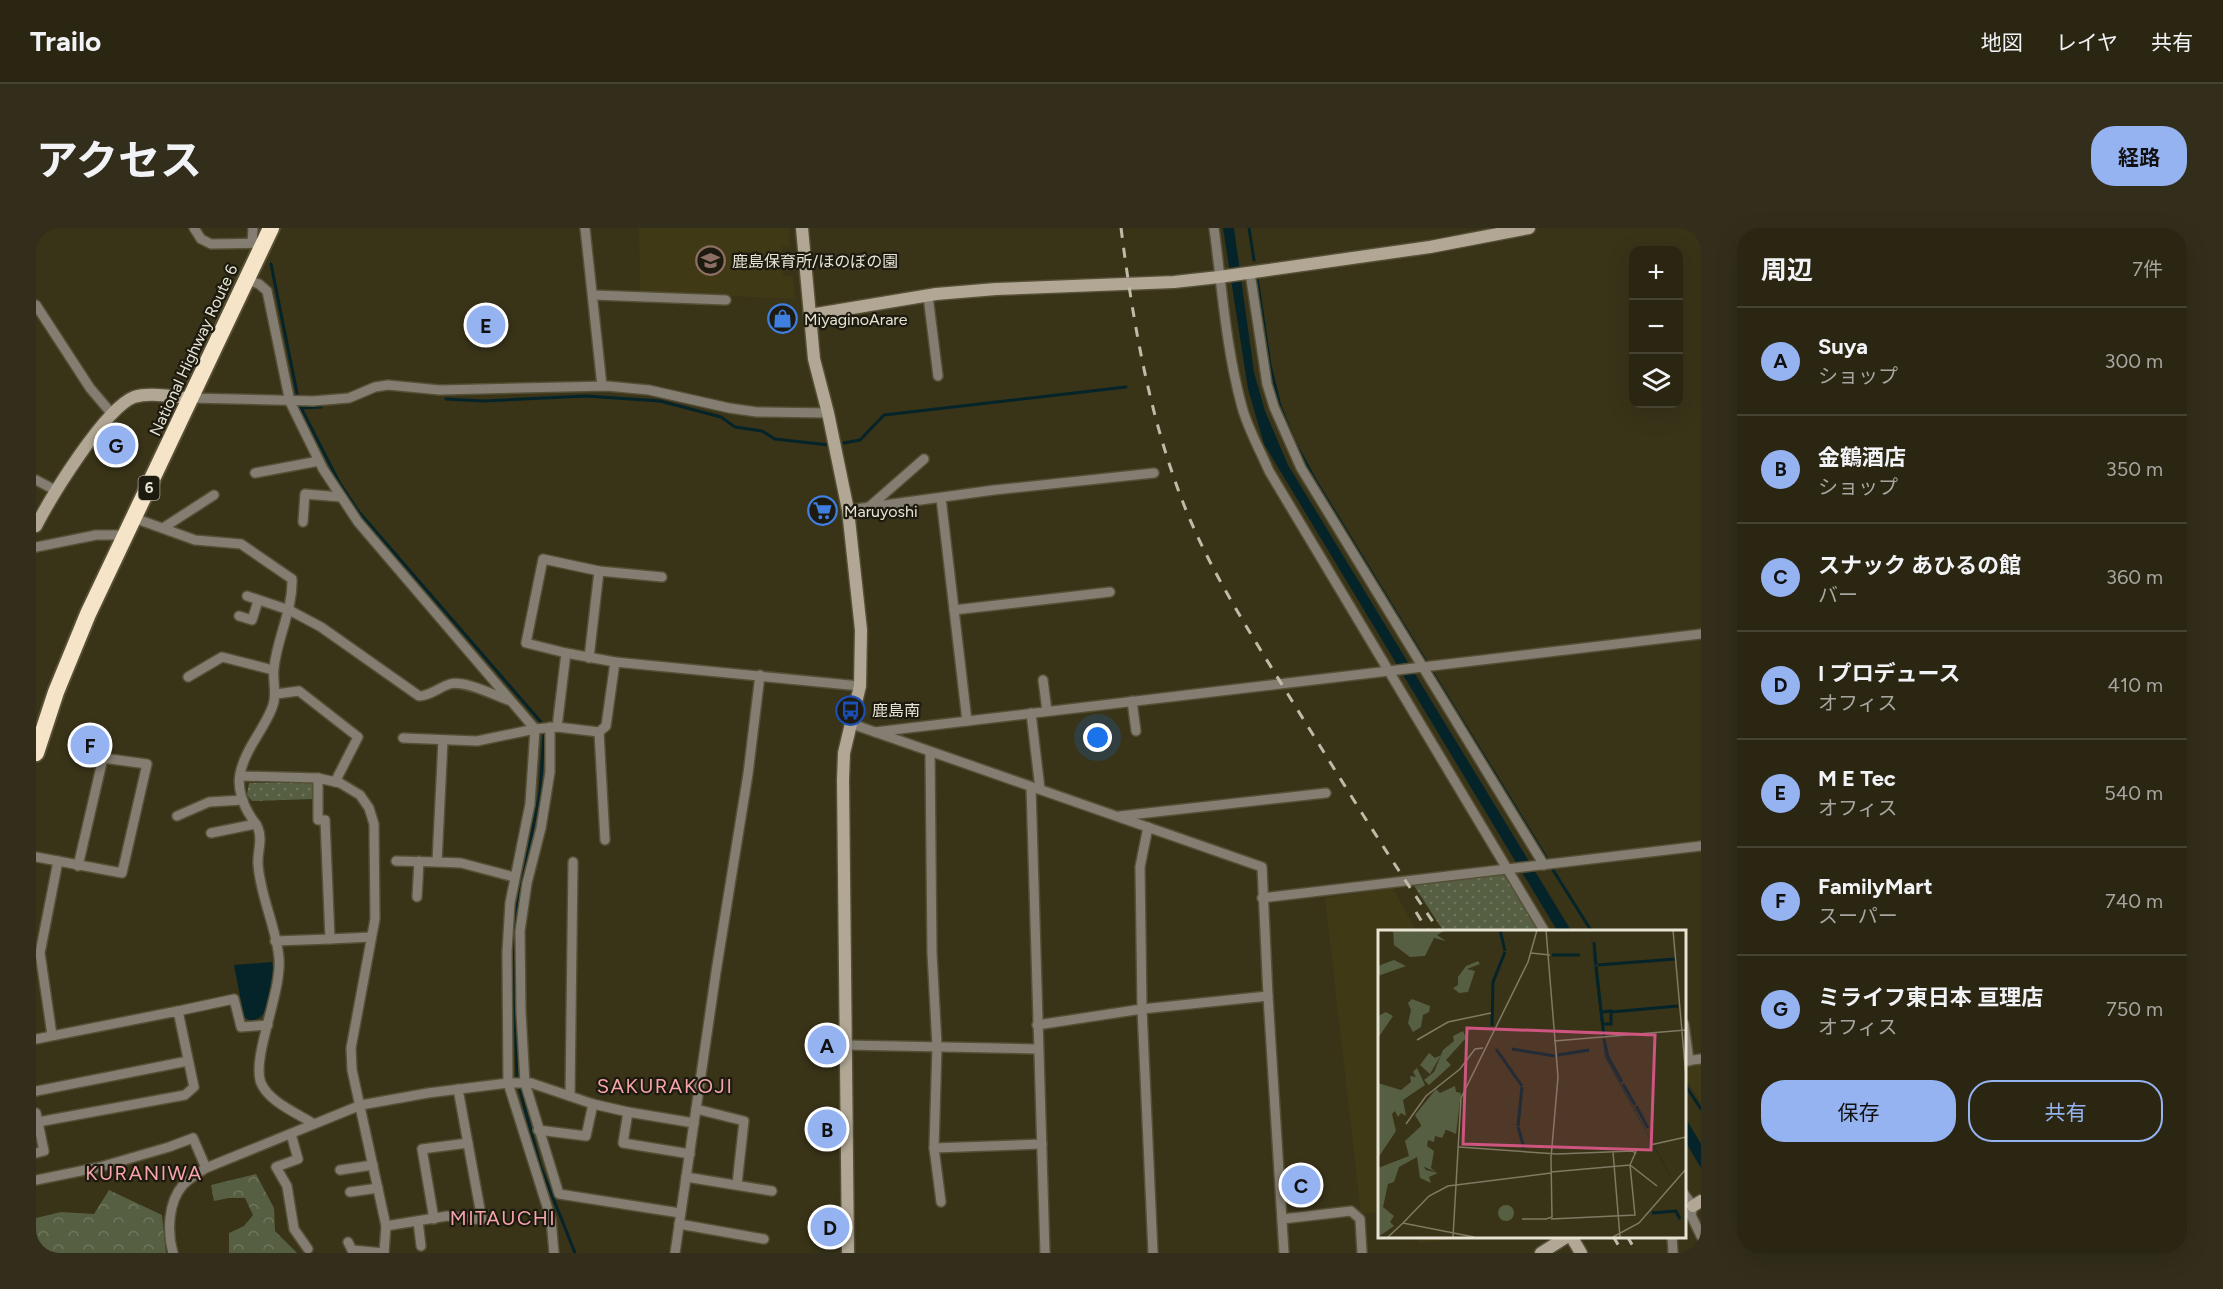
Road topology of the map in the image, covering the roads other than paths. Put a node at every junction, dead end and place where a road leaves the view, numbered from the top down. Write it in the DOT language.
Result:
graph roads {
  1 [pos="194,228"];
  2 [pos="253,228"];
  3 [pos="585,228"];
  4 [pos="802,228"];
  5 [pos="1214,228"];
  6 [pos="1529,228"];
  7 [pos="262,238"];
  8 [pos="1249,273"];
  9 [pos="1221,277"];
  10 [pos="248,280"];
  11 [pos="592,295"];
  12 [pos="928,296"];
  13 [pos="726,300"];
  14 [pos="36,305"];
  15 [pos="810,315"];
  16 [pos="938,376"];
  17 [pos="602,386"];
  18 [pos="189,398"];
  19 [pos="290,402"];
  20 [pos="828,412"];
  21 [pos="112,414"];
  22 [pos="924,459"];
  23 [pos="319,461"];
  24 [pos="255,473"];
  25 [pos="1154,473"];
  26 [pos="36,480"];
  27 [pos="57,491"];
  28 [pos="214,495"];
  29 [pos="341,497"];
  30 [pos="941,498"];
  31 [pos="868,508"];
  32 [pos="848,510"];
  33 [pos="134,518"];
  34 [pos="303,522"];
  35 [pos="36,526"];
  36 [pos="163,528"];
  37 [pos="125,536"];
  38 [pos="36,547"];
  39 [pos="599,571"];
  40 [pos="662,577"];
  41 [pos="1110,592"];
  42 [pos="247,596"];
  43 [pos="258,601"];
  44 [pos="289,610"];
  45 [pos="954,610"];
  46 [pos="239,616"];
  47 [pos="1701,634"];
  48 [pos="566,653"];
  49 [pos="589,658"];
  50 [pos="615,662"];
  51 [pos="1420,667"];
  52 [pos="273,670"];
  53 [pos="1391,670"];
  54 [pos="760,675"];
  55 [pos="188,677"];
  56 [pos="1043,680"];
  57 [pos="860,686"];
  58 [pos="276,694"];
  59 [pos="511,700"];
  60 [pos="1132,701"];
  61 [pos="1047,711"];
  62 [pos="1031,713"];
  63 [pos="967,721"];
  64 [pos="852,724"];
  65 [pos="553,727"];
  66 [pos="535,729"];
  67 [pos="1136,731"];
  68 [pos="599,732"];
  69 [pos="875,732"];
  70 [pos="403,738"];
  71 [pos="443,740"];
  72 [pos="36,753"];
  73 [pos="930,753"];
  74 [pos="240,776"];
  75 [pos="318,778"];
  76 [pos="335,782"];
  77 [pos="1035,788"];
  78 [pos="1326,793"];
  79 [pos="243,800"];
  80 [pos="177,816"];
  81 [pos="1117,816"];
  82 [pos="256,824"];
  83 [pos="1148,827"];
  84 [pos="211,833"];
  85 [pos="605,840"];
  86 [pos="1701,846"];
  87 [pos="36,857"];
  88 [pos="58,861"];
  89 [pos="396,861"];
  90 [pos="419,861"];
  91 [pos="573,861"];
  92 [pos="436,862"];
  93 [pos="1541,865"];
  94 [pos="78,866"];
  95 [pos="1511,868"];
  96 [pos="514,877"];
  97 [pos="417,897"];
  98 [pos="1262,898"];
  99 [pos="1544,930"];
  100 [pos="371,937"];
  101 [pos="330,939"];
  102 [pos="275,941"];
  103 [pos="1268,996"];
  104 [pos="1142,1009"];
  105 [pos="178,1011"];
  106 [pos="268,1025"];
  107 [pos="1037,1025"];
  108 [pos="52,1035"];
  109 [pos="36,1039"];
  110 [pos="845,1045"];
  111 [pos="937,1047"];
  112 [pos="1037,1049"];
  113 [pos="1701,1059"];
  114 [pos="188,1061"];
  115 [pos="1687,1061"];
  116 [pos="508,1083"];
  117 [pos="525,1083"];
  118 [pos="458,1089"];
  119 [pos="36,1091"];
  120 [pos="570,1096"];
  121 [pos="593,1104"];
  122 [pos="361,1105"];
  123 [pos="696,1108"];
  124 [pos="628,1112"];
  125 [pos="37,1118"];
  126 [pos="694,1123"];
  127 [pos="314,1124"];
  128 [pos="538,1130"];
  129 [pos="291,1134"];
  130 [pos="468,1143"];
  131 [pos="1042,1144"];
  132 [pos="934,1148"];
  133 [pos="36,1153"];
  134 [pos="690,1154"];
  135 [pos="374,1165"];
  136 [pos="206,1168"];
  137 [pos="340,1170"];
  138 [pos="686,1177"];
  139 [pos="36,1180"];
  140 [pos="737,1184"];
  141 [pos="378,1188"];
  142 [pos="772,1191"];
  143 [pos="350,1192"];
  144 [pos="941,1203"];
  145 [pos="1693,1205"];
  146 [pos="680,1218"];
  147 [pos="434,1219"];
  148 [pos="1282,1220"];
  149 [pos="418,1221"];
  150 [pos="386,1226"];
  151 [pos="1701,1236"];
  152 [pos="1566,1238"];
  153 [pos="1570,1238"];
  154 [pos="1672,1238"];
  155 [pos="764,1239"];
  156 [pos="348,1242"];
  157 [pos="421,1246"];
  158 [pos="308,1249"];
  159 [pos="677,1252"];
  160 [pos="173,1253"];
  161 [pos="384,1253"];
  162 [pos="554,1253"];
  163 [pos="848,1253"];
  164 [pos="1045,1253"];
  165 [pos="1153,1253"];
  166 [pos="1284,1253"];
  167 [pos="1362,1253"];
  168 [pos="1541,1253"];
  169 [pos="1581,1253"];
  170 [pos="1673,1253"];
  1 -- 7 [label="street"];
  2 -- 7 [label="street"];
  3 -- 11 [label="street"];
  4 -- 15 [label="street"];
  5 -- 9 [label="street"];
  6 -- 8 [label="street"];
  7 -- 10 [label="highway, National Highway Route 6 / 6"];
  8 -- 9 [label="street"];
  8 -- 51 [label="street"];
  9 -- 12 [label="street"];
  9 -- 53 [label="street"];
  10 -- 18 [label="highway, National Highway Route 6 / 6"];
  10 -- 19 [label="street"];
  11 -- 13 [label="street"];
  11 -- 17 [label="street"];
  12 -- 15 [label="street"];
  12 -- 16 [label="street"];
  14 -- 21 [label="street"];
  15 -- 20 [label="street"];
  17 -- 19 [label="street"];
  17 -- 20 [label="street"];
  18 -- 19 [label="street"];
  18 -- 21 [label="street"];
  18 -- 33 [label="highway, National Highway Route 6 / 6"];
  19 -- 23 [label="street"];
  20 -- 32 [label="street"];
  21 -- 27 [label="street"];
  22 -- 31 [label="street"];
  23 -- 24 [label="street"];
  23 -- 29 [label="street"];
  25 -- 30 [label="street"];
  26 -- 27 [label="street"];
  27 -- 35 [label="street"];
  28 -- 36 [label="street"];
  29 -- 34 [label="street"];
  29 -- 59 [label="street"];
  30 -- 31 [label="street"];
  30 -- 45 [label="street"];
  31 -- 32 [label="street"];
  32 -- 57 [label="street"];
  33 -- 36 [label="street"];
  33 -- 37 [label="highway, National Highway Route 6 / 6"];
  36 -- 44 [label="street"];
  37 -- 38 [label="street"];
  37 -- 72 [label="highway, National Highway Route 6 / 6"];
  39 -- 40 [label="street"];
  39 -- 48 [label="street"];
  39 -- 49 [label="street"];
  41 -- 45 [label="street"];
  42 -- 43 [label="street"];
  43 -- 44 [label="street"];
  43 -- 46 [label="street"];
  44 -- 52 [label="street"];
  44 -- 59 [label="street"];
  45 -- 63 [label="street"];
  47 -- 51 [label="street"];
  48 -- 49 [label="street"];
  48 -- 65 [label="street"];
  49 -- 50 [label="street"];
  50 -- 54 [label="street"];
  50 -- 68 [label="street"];
  51 -- 53 [label="street"];
  51 -- 93 [label="street"];
  52 -- 55 [label="street"];
  52 -- 58 [label="street"];
  53 -- 60 [label="street"];
  53 -- 95 [label="street"];
  54 -- 57 [label="street"];
  54 -- 123 [label="street"];
  56 -- 61 [label="street"];
  57 -- 64 [label="street"];
  58 -- 74 [label="street"];
  58 -- 76 [label="street"];
  59 -- 66 [label="street"];
  60 -- 61 [label="street"];
  60 -- 67 [label="street"];
  61 -- 62 [label="street"];
  62 -- 63 [label="street"];
  62 -- 77 [label="street"];
  63 -- 69 [label="street"];
  64 -- 69 [label="street"];
  64 -- 110 [label="street"];
  65 -- 66 [label="street"];
  65 -- 68 [label="street"];
  65 -- 117 [label="street"];
  66 -- 71 [label="street"];
  66 -- 96 [label="street"];
  68 -- 85 [label="street"];
  69 -- 73 [label="street"];
  70 -- 71 [label="street"];
  71 -- 92 [label="street"];
  73 -- 77 [label="street"];
  73 -- 111 [label="street"];
  74 -- 75 [label="street"];
  74 -- 79 [label="street"];
  75 -- 76 [label="street"];
  75 -- 101 [label="street"];
  76 -- 100 [label="street"];
  77 -- 81 [label="street"];
  77 -- 107 [label="street"];
  78 -- 81 [label="street"];
  79 -- 80 [label="street"];
  79 -- 82 [label="street"];
  81 -- 83 [label="street"];
  82 -- 84 [label="street"];
  82 -- 102 [label="street"];
  83 -- 98 [label="street"];
  83 -- 104 [label="street"];
  86 -- 93 [label="street"];
  87 -- 88 [label="street"];
  88 -- 94 [label="street"];
  88 -- 108 [label="street"];
  89 -- 90 [label="street"];
  90 -- 92 [label="street"];
  90 -- 97 [label="street"];
  91 -- 120 [label="street"];
  92 -- 96 [label="street"];
  93 -- 95 [label="street"];
  94 -- 94 [label="street"];
  95 -- 98 [label="street"];
  95 -- 99 [label="street"];
  96 -- 116 [label="street"];
  98 -- 103 [label="street"];
  100 -- 101 [label="street"];
  100 -- 122 [label="street"];
  101 -- 102 [label="street"];
  102 -- 106 [label="street"];
  103 -- 104 [label="street"];
  103 -- 148 [label="street"];
  104 -- 107 [label="street"];
  104 -- 165 [label="street"];
  105 -- 106 [label="street"];
  105 -- 108 [label="street"];
  105 -- 114 [label="street"];
  106 -- 127 [label="street"];
  107 -- 112 [label="street"];
  108 -- 109 [label="street"];
  110 -- 111 [label="street"];
  110 -- 163 [label="street"];
  111 -- 112 [label="street"];
  111 -- 132 [label="street"];
  112 -- 131 [label="street"];
  113 -- 115 [label="street"];
  114 -- 119 [label="street"];
  114 -- 125 [label="street"];
  116 -- 117 [label="street"];
  116 -- 118 [label="street"];
  116 -- 162 [label="street"];
  117 -- 120 [label="street"];
  117 -- 128 [label="street"];
  118 -- 122 [label="street"];
  118 -- 130 [label="street"];
  120 -- 121 [label="street"];
  121 -- 124 [label="street"];
  121 -- 128 [label="street"];
  122 -- 127 [label="street"];
  122 -- 135 [label="street"];
  123 -- 126 [label="street"];
  123 -- 140 [label="street"];
  124 -- 126 [label="street"];
  124 -- 134 [label="street"];
  125 -- 133 [label="street"];
  126 -- 134 [label="street"];
  127 -- 129 [label="street"];
  128 -- 146 [label="street"];
  129 -- 136 [label="street"];
  129 -- 158 [label="street"];
  130 -- 147 [label="street"];
  130 -- 147 [label="street"];
  131 -- 132 [label="street"];
  131 -- 164 [label="street"];
  132 -- 144 [label="street"];
  134 -- 138 [label="street"];
  135 -- 137 [label="street"];
  135 -- 141 [label="street"];
  136 -- 139 [label="street"];
  136 -- 160 [label="street"];
  138 -- 140 [label="street"];
  138 -- 146 [label="street"];
  140 -- 142 [label="street"];
  141 -- 143 [label="street"];
  141 -- 150 [label="street"];
  145 -- 151 [label="street"];
  146 -- 155 [label="street"];
  146 -- 159 [label="street"];
  147 -- 149 [label="street"];
  148 -- 166 [label="street"];
  148 -- 167 [label="street"];
  149 -- 150 [label="street"];
  149 -- 157 [label="street"];
  150 -- 161 [label="street"];
  152 -- 168 [label="street"];
  153 -- 169 [label="street"];
  154 -- 170 [label="street"];
  156 -- 161 [label="street"];
}
